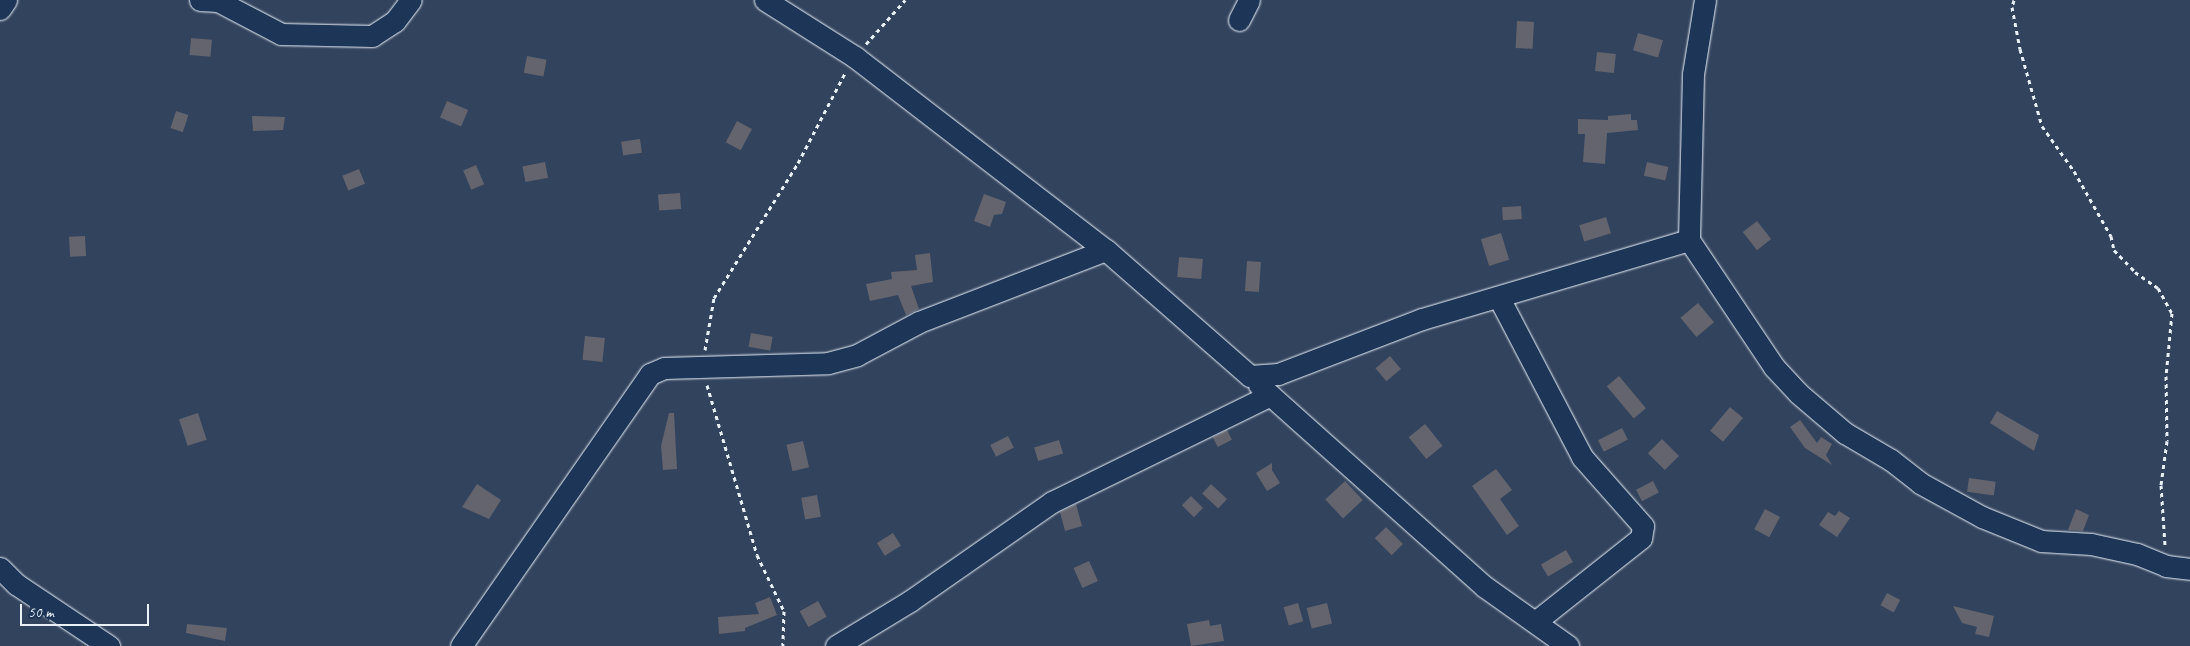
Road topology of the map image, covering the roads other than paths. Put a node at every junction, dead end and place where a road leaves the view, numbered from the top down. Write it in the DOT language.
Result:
graph roads {
  1 [pos="6,0"];
  2 [pos="200,0"];
  3 [pos="411,0"];
  4 [pos="765,0"];
  5 [pos="1249,0"];
  6 [pos="1706,0"];
  7 [pos="0,9"];
  8 [pos="1239,20"];
  9 [pos="1689,240"];
  10 [pos="1106,250"];
  11 [pos="1499,298"];
  12 [pos="1250,376"];
  13 [pos="1270,394"];
  14 [pos="0,568"];
  15 [pos="2190,569"];
  16 [pos="1535,622"];
  17 [pos="109,646"];
  18 [pos="461,646"];
  19 [pos="836,646"];
  20 [pos="1568,646"];
  1 -- 7 [label="street"];
  2 -- 3 [label="street"];
  4 -- 10 [label="street"];
  5 -- 8 [label="street"];
  6 -- 9 [label="street"];
  9 -- 11 [label="street"];
  9 -- 15 [label="street"];
  10 -- 12 [label="street"];
  10 -- 18 [label="street"];
  11 -- 12 [label="street"];
  11 -- 16 [label="street"];
  12 -- 13 [label="street"];
  13 -- 16 [label="street"];
  13 -- 19 [label="street"];
  14 -- 17 [label="street"];
  16 -- 20 [label="street"];
}
